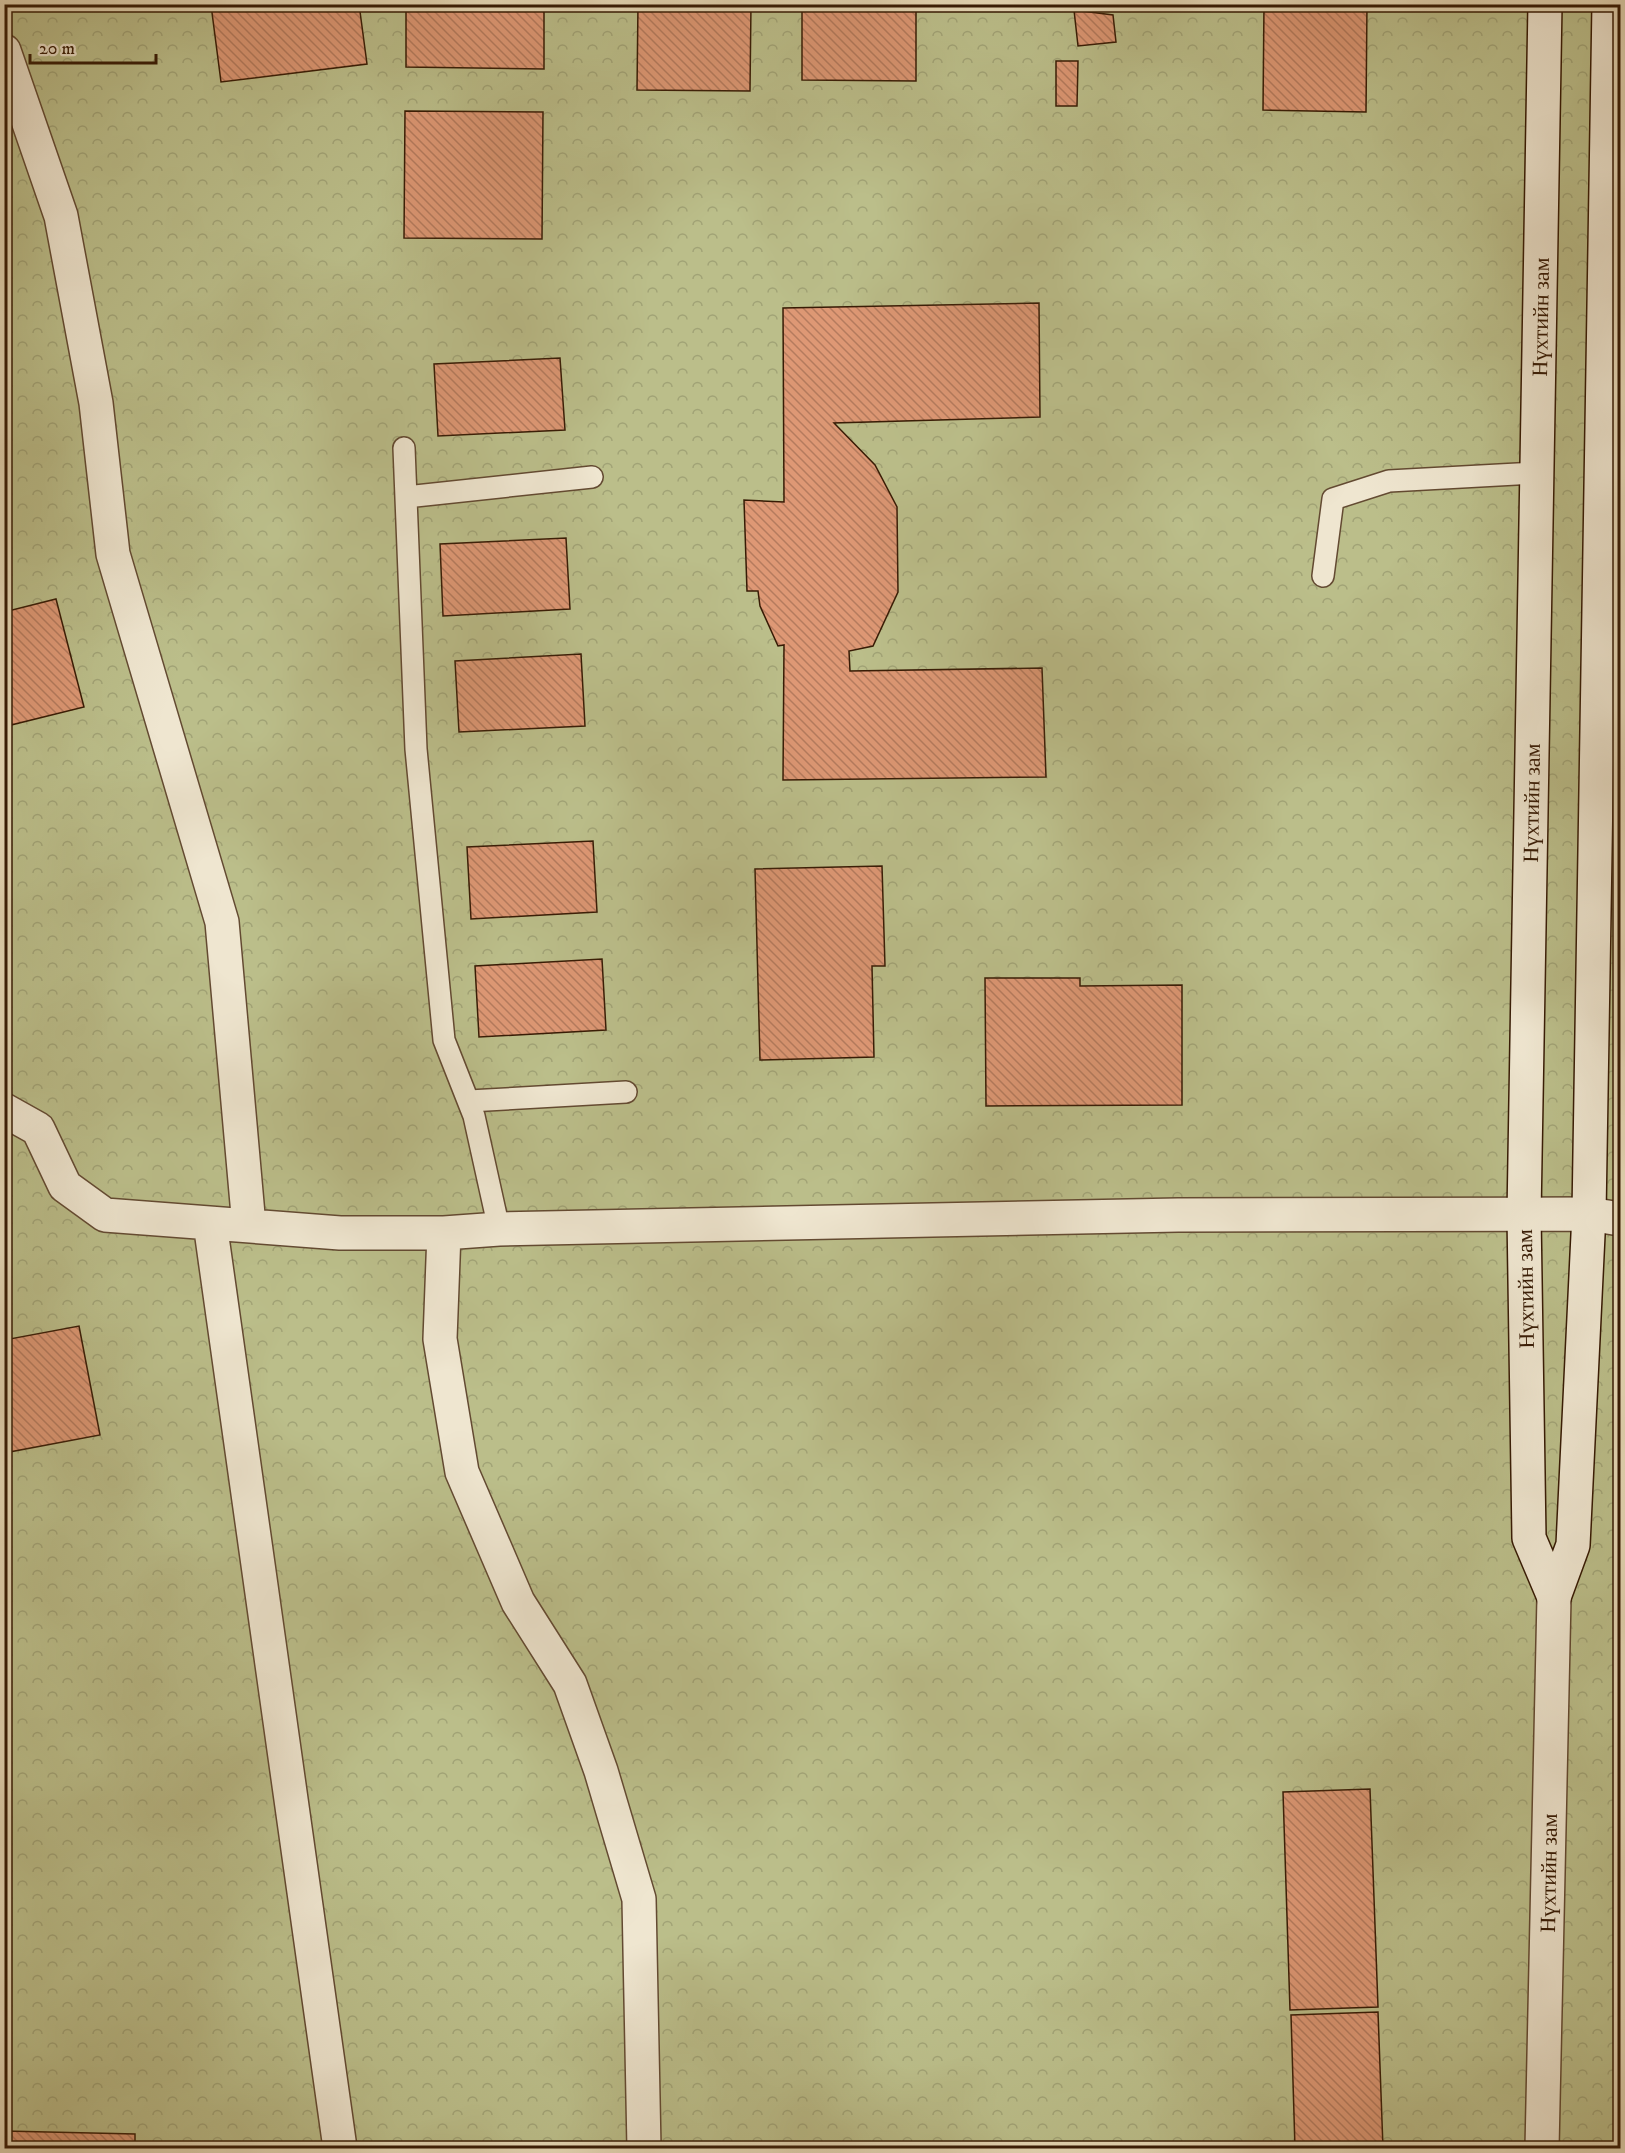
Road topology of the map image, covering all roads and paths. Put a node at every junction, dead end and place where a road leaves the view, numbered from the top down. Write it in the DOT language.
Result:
graph roads {
  1 [pos="1545,4"];
  2 [pos="1609,4"];
  3 [pos="4,51"];
  4 [pos="404,448"];
  5 [pos="1537,473"];
  6 [pos="592,477"];
  7 [pos="406,497"];
  8 [pos="1323,576"];
  9 [pos="626,1092"];
  10 [pos="469,1101"];
  11 [pos="4,1110"];
  12 [pos="1524,1215"];
  13 [pos="1605,1216"];
  14 [pos="210,1223"];
  15 [pos="249,1226"];
  16 [pos="499,1229"];
  17 [pos="444,1233"];
  18 [pos="1554,1597"];
  19 [pos="340,2148"];
  20 [pos="645,2148"];
  21 [pos="1542,2148"];
  1 -- 5 [label="street, Нүхтийн зам"];
  2 -- 13 [label="street, Нүхтийн зам"];
  3 -- 15 [label="street"];
  4 -- 7 [label="lane"];
  5 -- 8 [label="lane"];
  5 -- 12 [label="street, Нүхтийн зам"];
  6 -- 7 [label="lane"];
  7 -- 10 [label="lane"];
  9 -- 10 [label="lane"];
  10 -- 16 [label="lane"];
  11 -- 14 [label="street"];
  12 -- 13 [label="street"];
  12 -- 16 [label="street"];
  12 -- 18 [label="street, Нүхтийн зам"];
  13 -- 18 [label="street, Нүхтийн зам"];
  14 -- 15 [label="street"];
  14 -- 19 [label="street"];
  15 -- 17 [label="street"];
  16 -- 17 [label="street"];
  17 -- 20 [label="street"];
  18 -- 21 [label="street, Нүхтийн зам"];
}
